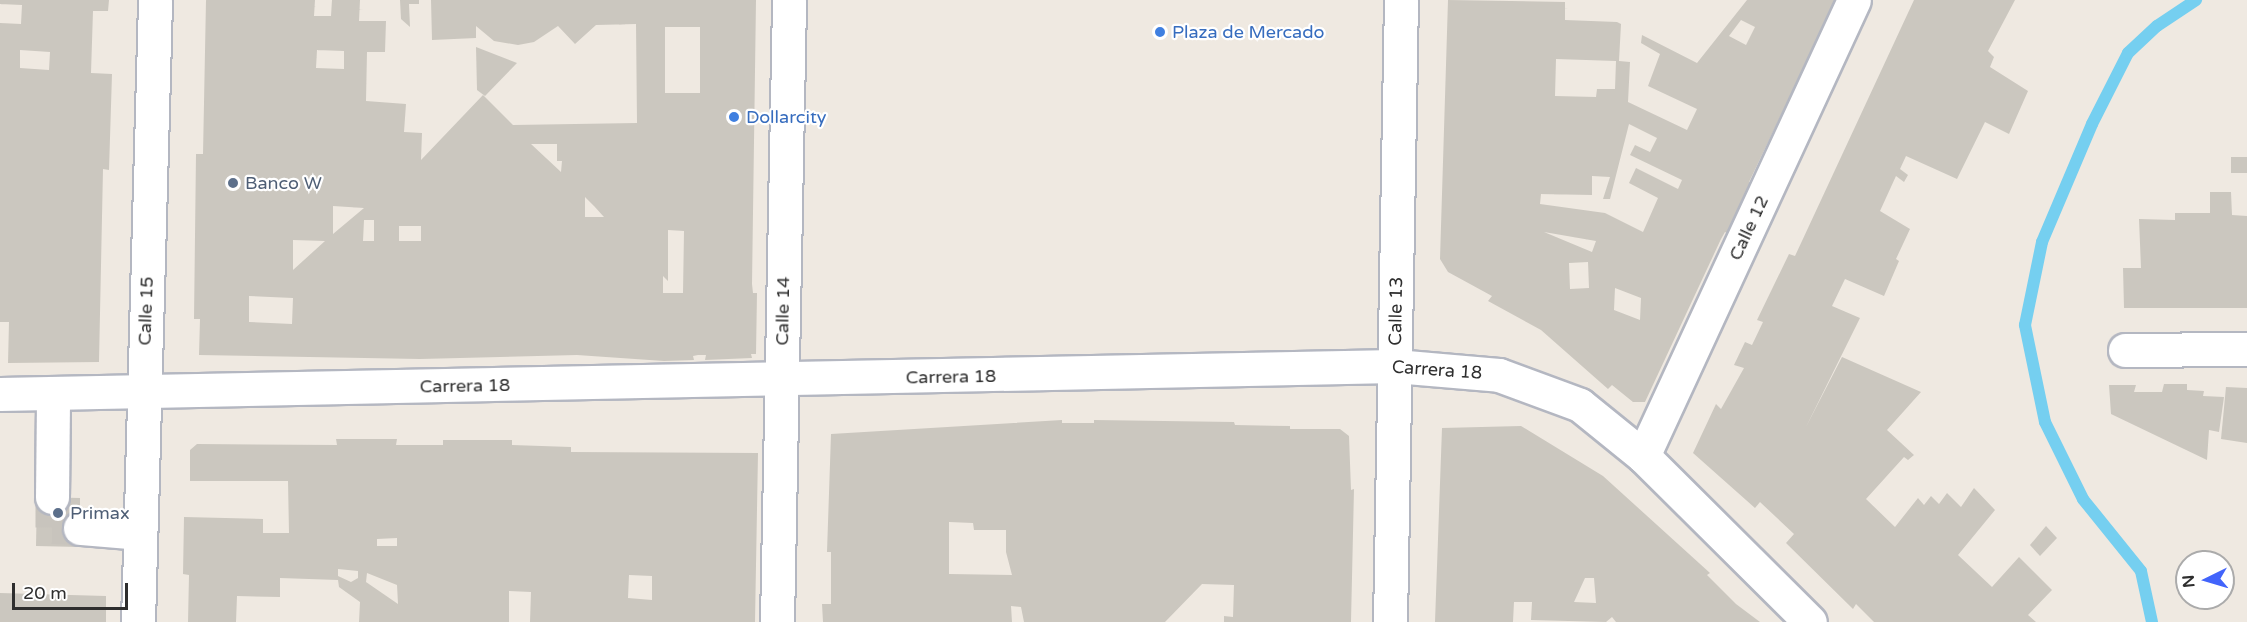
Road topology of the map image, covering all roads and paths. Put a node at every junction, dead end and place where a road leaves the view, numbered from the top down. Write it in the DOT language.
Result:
graph roads {
  1 [pos="154,0"];
  2 [pos="789,0"];
  3 [pos="1401,0"];
  4 [pos="1854,0"];
  5 [pos="2247,349"];
  6 [pos="2125,350"];
  7 [pos="1395,366"];
  8 [pos="781,381"];
  9 [pos="144,392"];
  10 [pos="53,393"];
  11 [pos="0,394"];
  12 [pos="1643,456"];
  13 [pos="52,497"];
  14 [pos="80,528"];
  15 [pos="140,533"];
  16 [pos="138,622"];
  17 [pos="777,622"];
  18 [pos="1390,622"];
  19 [pos="1810,622"];
  1 -- 9 [label="street, Calle 15"];
  2 -- 8 [label="street, Calle 14"];
  3 -- 7 [label="street, Calle 13"];
  4 -- 12 [label="street, Calle 12"];
  5 -- 6 [label="street"];
  7 -- 8 [label="street, Carrera 18"];
  7 -- 12 [label="street, Carrera 18"];
  7 -- 18 [label="street, Calle 13"];
  8 -- 9 [label="street, Carrera 18"];
  8 -- 17 [label="street, Calle 14"];
  9 -- 10 [label="street, Carrera 18"];
  9 -- 15 [label="street, Calle 15"];
  10 -- 11 [label="street, Carrera 18"];
  10 -- 13 [label="street"];
  12 -- 19 [label="street, Carrera 18"];
  14 -- 15 [label="street"];
  15 -- 16 [label="street, Calle 15"];
}
